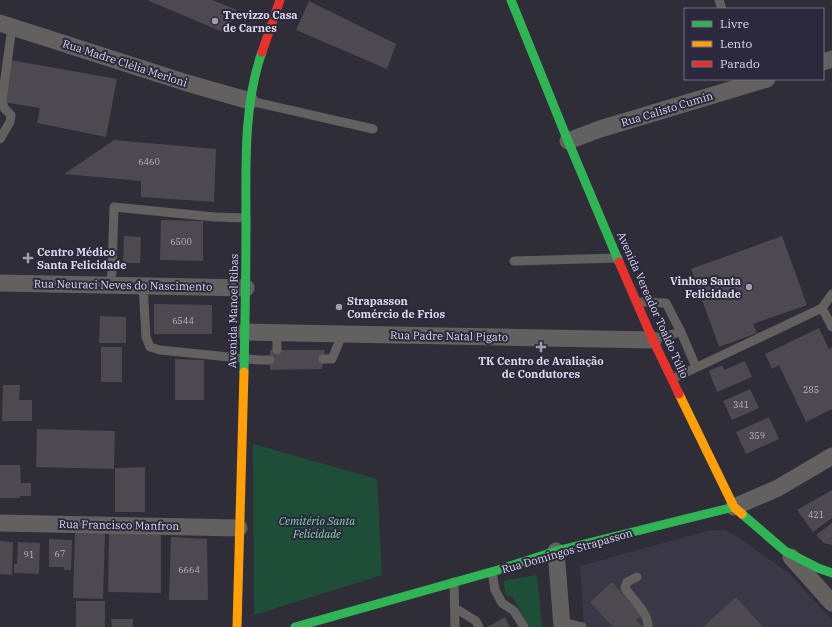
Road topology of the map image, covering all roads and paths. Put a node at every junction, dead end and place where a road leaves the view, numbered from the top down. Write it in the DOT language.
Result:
graph roads {
  1 [pos="280,0"];
  2 [pos="511,0"];
  3 [pos="6,25"];
  4 [pos="760,80"];
  5 [pos="747,82"];
  6 [pos="250,101"];
  7 [pos="373,128"];
  8 [pos="0,139"];
  9 [pos="568,141"];
  10 [pos="246,218"];
  11 [pos="619,258"];
  12 [pos="514,261"];
  13 [pos="0,283"];
  14 [pos="110,285"];
  15 [pos="143,286"];
  16 [pos="246,288"];
  17 [pos="832,294"];
  18 [pos="637,302"];
  19 [pos="822,308"];
  20 [pos="832,327"];
  21 [pos="244,332"];
  22 [pos="681,332"];
  23 [pos="342,334"];
  24 [pos="653,340"];
  25 [pos="244,358"];
  26 [pos="324,359"];
  27 [pos="270,360"];
  28 [pos="696,367"];
  29 [pos="672,379"];
  30 [pos="832,456"];
  31 [pos="734,507"];
  32 [pos="0,523"];
  33 [pos="238,528"];
  34 [pos="785,551"];
  35 [pos="556,552"];
  36 [pos="492,572"];
  37 [pos="832,573"];
  38 [pos="637,577"];
  39 [pos="454,582"];
  40 [pos="832,603"];
  41 [pos="454,608"];
  42 [pos="562,625"];
  43 [pos="237,627"];
  44 [pos="295,627"];
  45 [pos="455,627"];
  46 [pos="479,627"];
  47 [pos="524,627"];
  48 [pos="582,627"];
  49 [pos="648,627"];
  1 -- 6 [label="main road, Avenida Manoel Ribas"];
  2 -- 9 [label="main road, Avenida Vereador Toaldo Túlio"];
  3 -- 6 [label="street, Rua Madre Clélia Merloni"];
  3 -- 8 [label="lane"];
  4 -- 5 [label="street, Rua Calisto Cumin"];
  5 -- 9 [label="street, Rua Calisto Cumin"];
  6 -- 7 [label="lane"];
  6 -- 10 [label="main road, Avenida Manoel Ribas"];
  9 -- 11 [label="main road, Avenida Vereador Toaldo Túlio"];
  10 -- 14 [label="lane"];
  10 -- 16 [label="main road, Avenida Manoel Ribas"];
  11 -- 12 [label="lane"];
  11 -- 18 [label="main road, Avenida Vereador Toaldo Túlio"];
  13 -- 14 [label="street, Rua Neuraci Neves do Nascimento"];
  14 -- 15 [label="street, Rua Neuraci Neves do Nascimento"];
  15 -- 16 [label="street, Rua Neuraci Neves do Nascimento"];
  15 -- 25 [label="lane"];
  16 -- 21 [label="main road, Avenida Manoel Ribas"];
  17 -- 19 [label="lane"];
  18 -- 22 [label="lane"];
  18 -- 24 [label="main road, Avenida Vereador Toaldo Túlio"];
  19 -- 20 [label="lane"];
  19 -- 28 [label="lane"];
  21 -- 23 [label="street, Rua Padre Natal Pigato"];
  21 -- 25 [label="main road, Avenida Manoel Ribas"];
  22 -- 24 [label="lane"];
  22 -- 28 [label="lane"];
  23 -- 24 [label="street, Rua Padre Natal Pigato"];
  23 -- 26 [label="lane"];
  24 -- 29 [label="main road, Avenida Vereador Toaldo Túlio"];
  25 -- 27 [label="lane"];
  25 -- 33 [label="main road, Avenida Manoel Ribas"];
  28 -- 29 [label="lane"];
  29 -- 31 [label="main road, Avenida Vereador Toaldo Túlio"];
  30 -- 31 [label="street, Rua Domingos Strapasson"];
  31 -- 34 [label="main road, Avenida Vereador Toaldo Túlio"];
  31 -- 35 [label="main road, Rua Domingos Strapasson"];
  32 -- 33 [label="street, Rua Francisco Manfron"];
  33 -- 43 [label="main road, Avenida Manoel Ribas"];
  34 -- 37 [label="main road, Avenida Vereador Toaldo Túlio"];
  34 -- 40 [label="street"];
  35 -- 36 [label="main road, Rua Domingos Strapasson"];
  35 -- 42 [label="street"];
  36 -- 39 [label="main road, Rua Domingos Strapasson"];
  36 -- 47 [label="lane"];
  38 -- 49 [label="lane"];
  39 -- 41 [label="lane"];
  39 -- 44 [label="main road, Rua Domingos Strapasson"];
  41 -- 45 [label="lane"];
  41 -- 46 [label="lane"];
  42 -- 48 [label="lane"];
}
